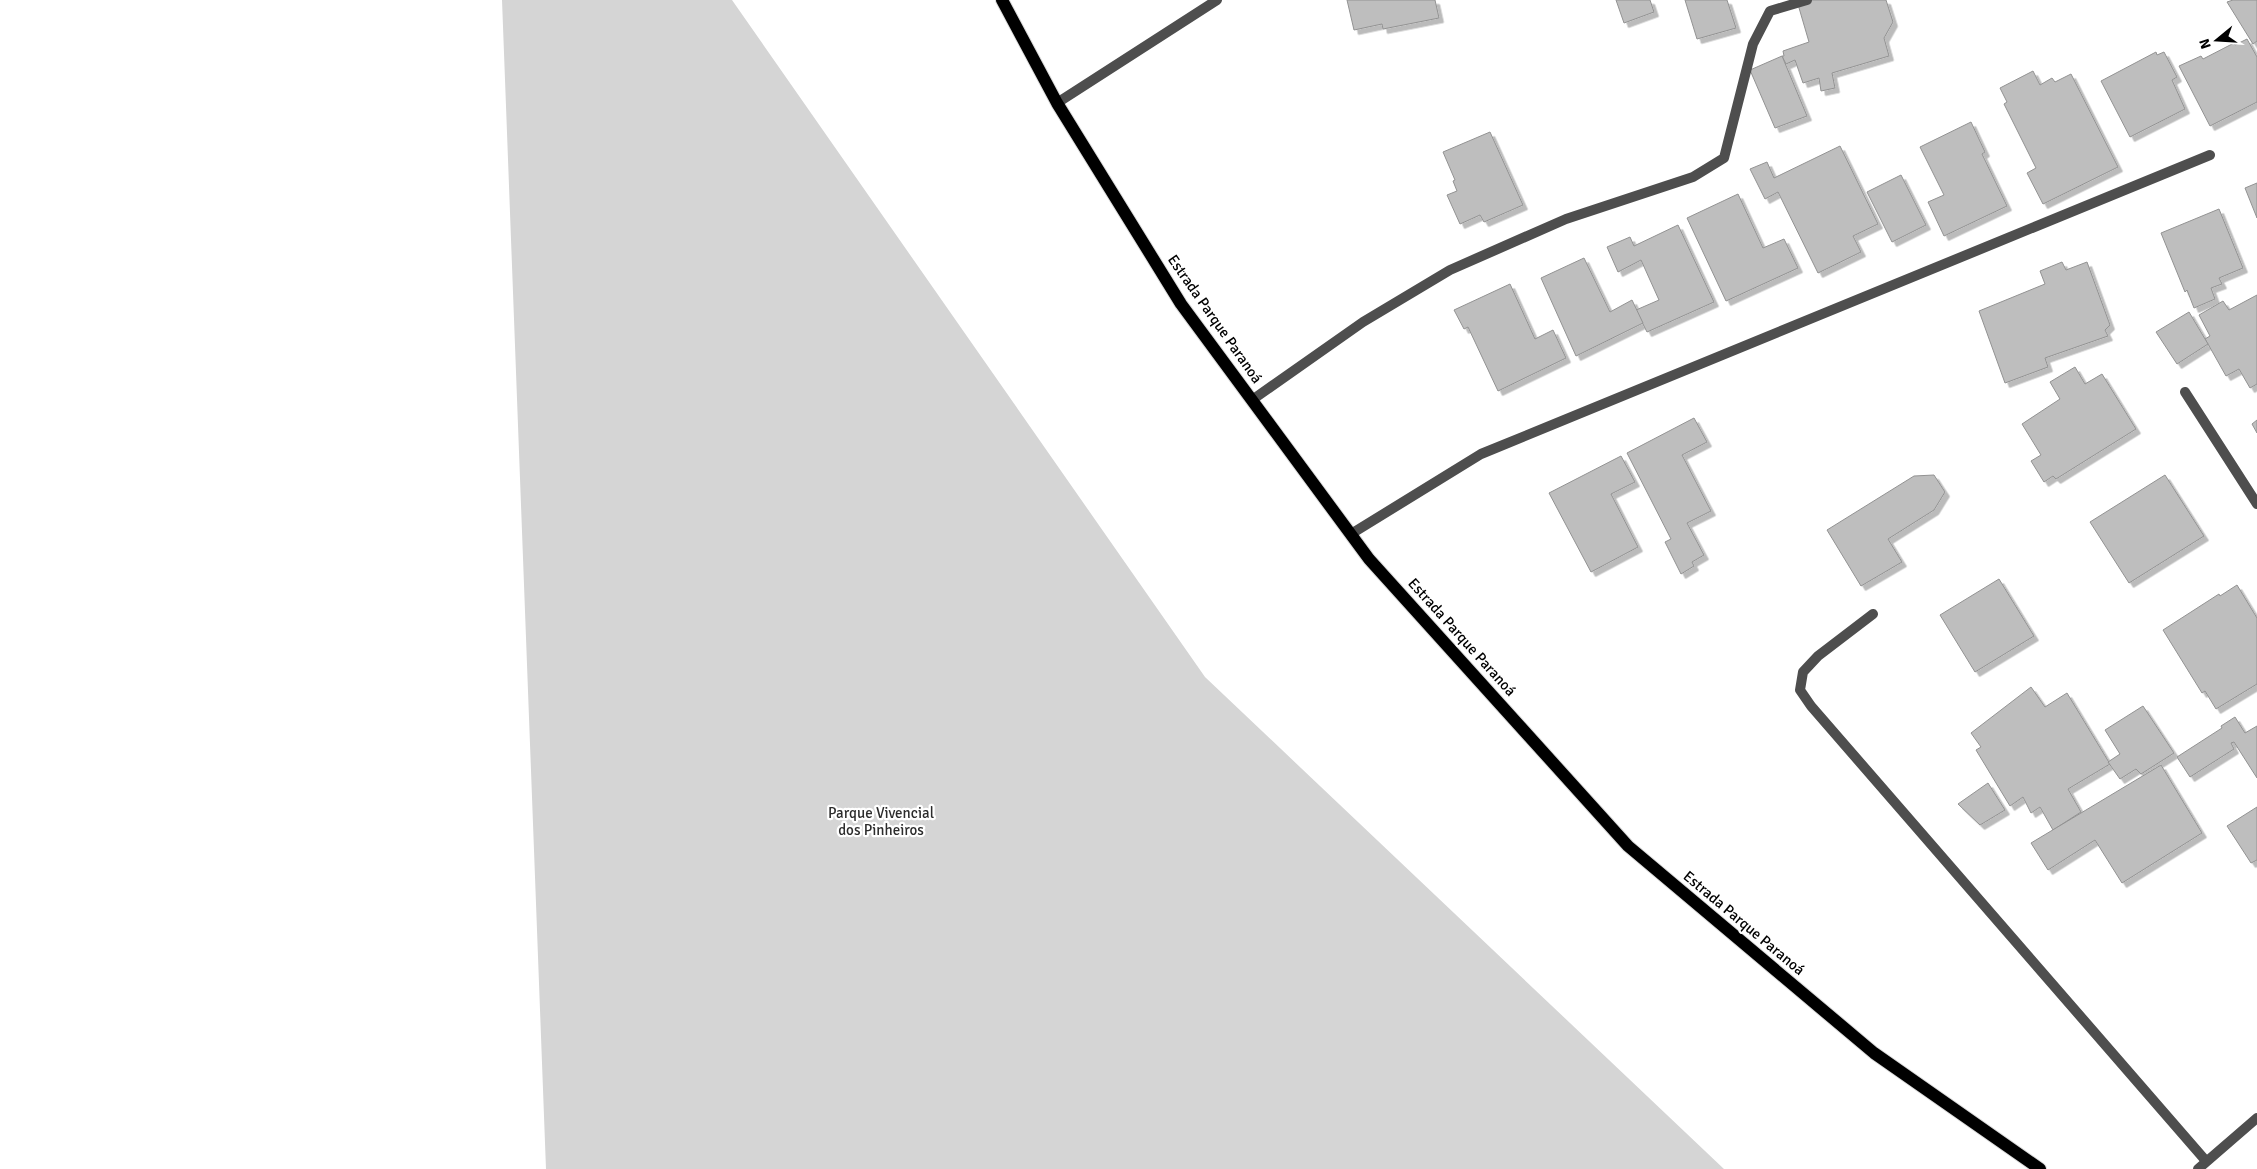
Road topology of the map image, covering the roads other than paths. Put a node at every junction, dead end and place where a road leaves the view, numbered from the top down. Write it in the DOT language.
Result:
graph roads {
  1 [pos="1002,0"];
  2 [pos="1217,0"];
  3 [pos="1807,0"];
  4 [pos="1057,103"];
  5 [pos="2210,155"];
  6 [pos="2185,392"];
  7 [pos="1252,400"];
  8 [pos="2257,504"];
  9 [pos="1351,534"];
  10 [pos="1873,614"];
  11 [pos="2257,1118"];
  12 [pos="2206,1161"];
  13 [pos="2040,1169"];
  14 [pos="2198,1169"];
  1 -- 4 [label="main road, Estrada Parque Paranoá"];
  2 -- 4 [label="street"];
  3 -- 7 [label="street"];
  4 -- 7 [label="main road, Estrada Parque Paranoá"];
  5 -- 9 [label="street"];
  6 -- 8 [label="street"];
  7 -- 9 [label="main road, Estrada Parque Paranoá"];
  9 -- 13 [label="main road, Estrada Parque Paranoá"];
  10 -- 12 [label="street"];
  11 -- 12 [label="street"];
  12 -- 14 [label="street"];
}
